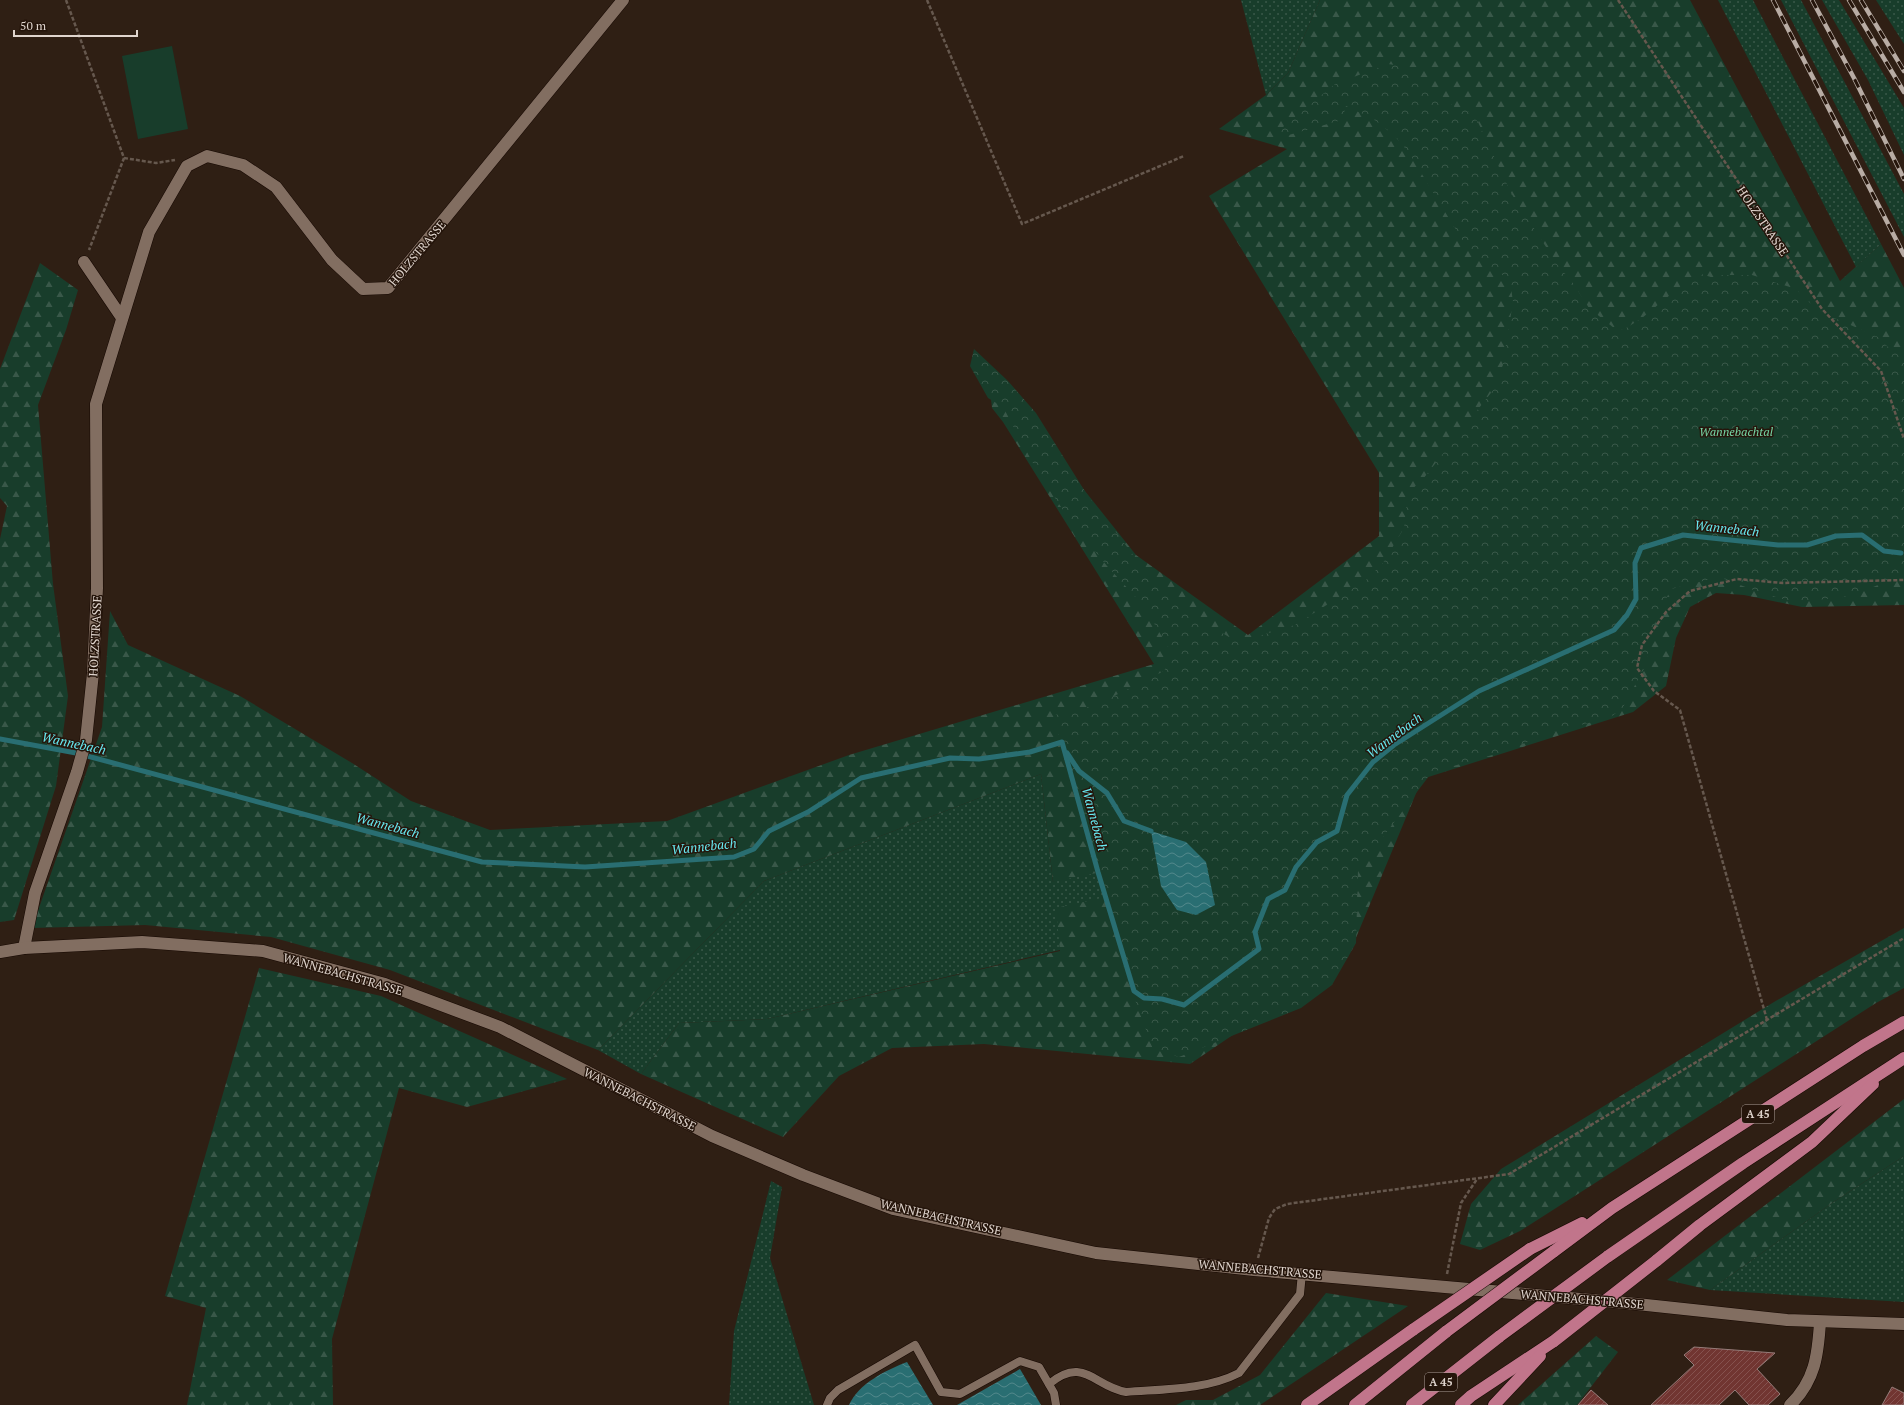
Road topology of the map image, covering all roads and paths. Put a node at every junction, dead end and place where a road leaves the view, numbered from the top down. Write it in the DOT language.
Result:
graph roads {
  1 [pos="66,0"];
  2 [pos="623,0"];
  3 [pos="927,0"];
  4 [pos="1618,0"];
  5 [pos="1184,156"];
  6 [pos="124,158"];
  7 [pos="178,160"];
  8 [pos="84,262"];
  9 [pos="122,318"];
  10 [pos="1904,439"];
  11 [pos="1904,580"];
  12 [pos="1904,938"];
  13 [pos="24,948"];
  14 [pos="0,952"];
  15 [pos="1767,1020"];
  16 [pos="1904,1022"];
  17 [pos="1901,1060"];
  18 [pos="1477,1178"];
  19 [pos="1612,1208"];
  20 [pos="1254,1270"];
  21 [pos="1302,1273"];
  22 [pos="1444,1288"];
  23 [pos="1820,1322"];
  24 [pos="1904,1324"];
  25 [pos="1554,1341"];
  26 [pos="1049,1384"];
  27 [pos="827,1405"];
  28 [pos="1056,1405"];
  29 [pos="1307,1405"];
  30 [pos="1355,1405"];
  31 [pos="1412,1405"];
  32 [pos="1461,1405"];
  33 [pos="1494,1405"];
  34 [pos="1790,1405"];
  1 -- 6 [label="path"];
  2 -- 9 [label="main road, HOLZSTRASSE"];
  3 -- 5 [label="path"];
  4 -- 10 [label="path, HOLZSTRASSE"];
  6 -- 7 [label="path"];
  6 -- 8 [label="path"];
  8 -- 9 [label="main road"];
  9 -- 13 [label="main road, HOLZSTRASSE"];
  11 -- 15 [label="path"];
  12 -- 15 [label="path"];
  13 -- 14 [label="main road, WANNEBACHSTRASSE"];
  13 -- 20 [label="main road, WANNEBACHSTRASSE"];
  15 -- 18 [label="path"];
  16 -- 19 [label="highway, A 45"];
  17 -- 25 [label="highway, bridge"];
  17 -- 31 [label="highway, A 45, bridge"];
  18 -- 20 [label="path"];
  18 -- 22 [label="path"];
  19 -- 29 [label="highway, bridge"];
  19 -- 30 [label="highway, A 45, bridge"];
  20 -- 21 [label="main road, WANNEBACHSTRASSE"];
  21 -- 22 [label="main road, WANNEBACHSTRASSE"];
  21 -- 26 [label="lane"];
  22 -- 23 [label="main road, WANNEBACHSTRASSE"];
  23 -- 24 [label="main road, WANNEBACHSTRASSE"];
  23 -- 34 [label="main road"];
  25 -- 32 [label="highway"];
  25 -- 33 [label="highway"];
  26 -- 27 [label="lane"];
  26 -- 28 [label="lane"];
}
